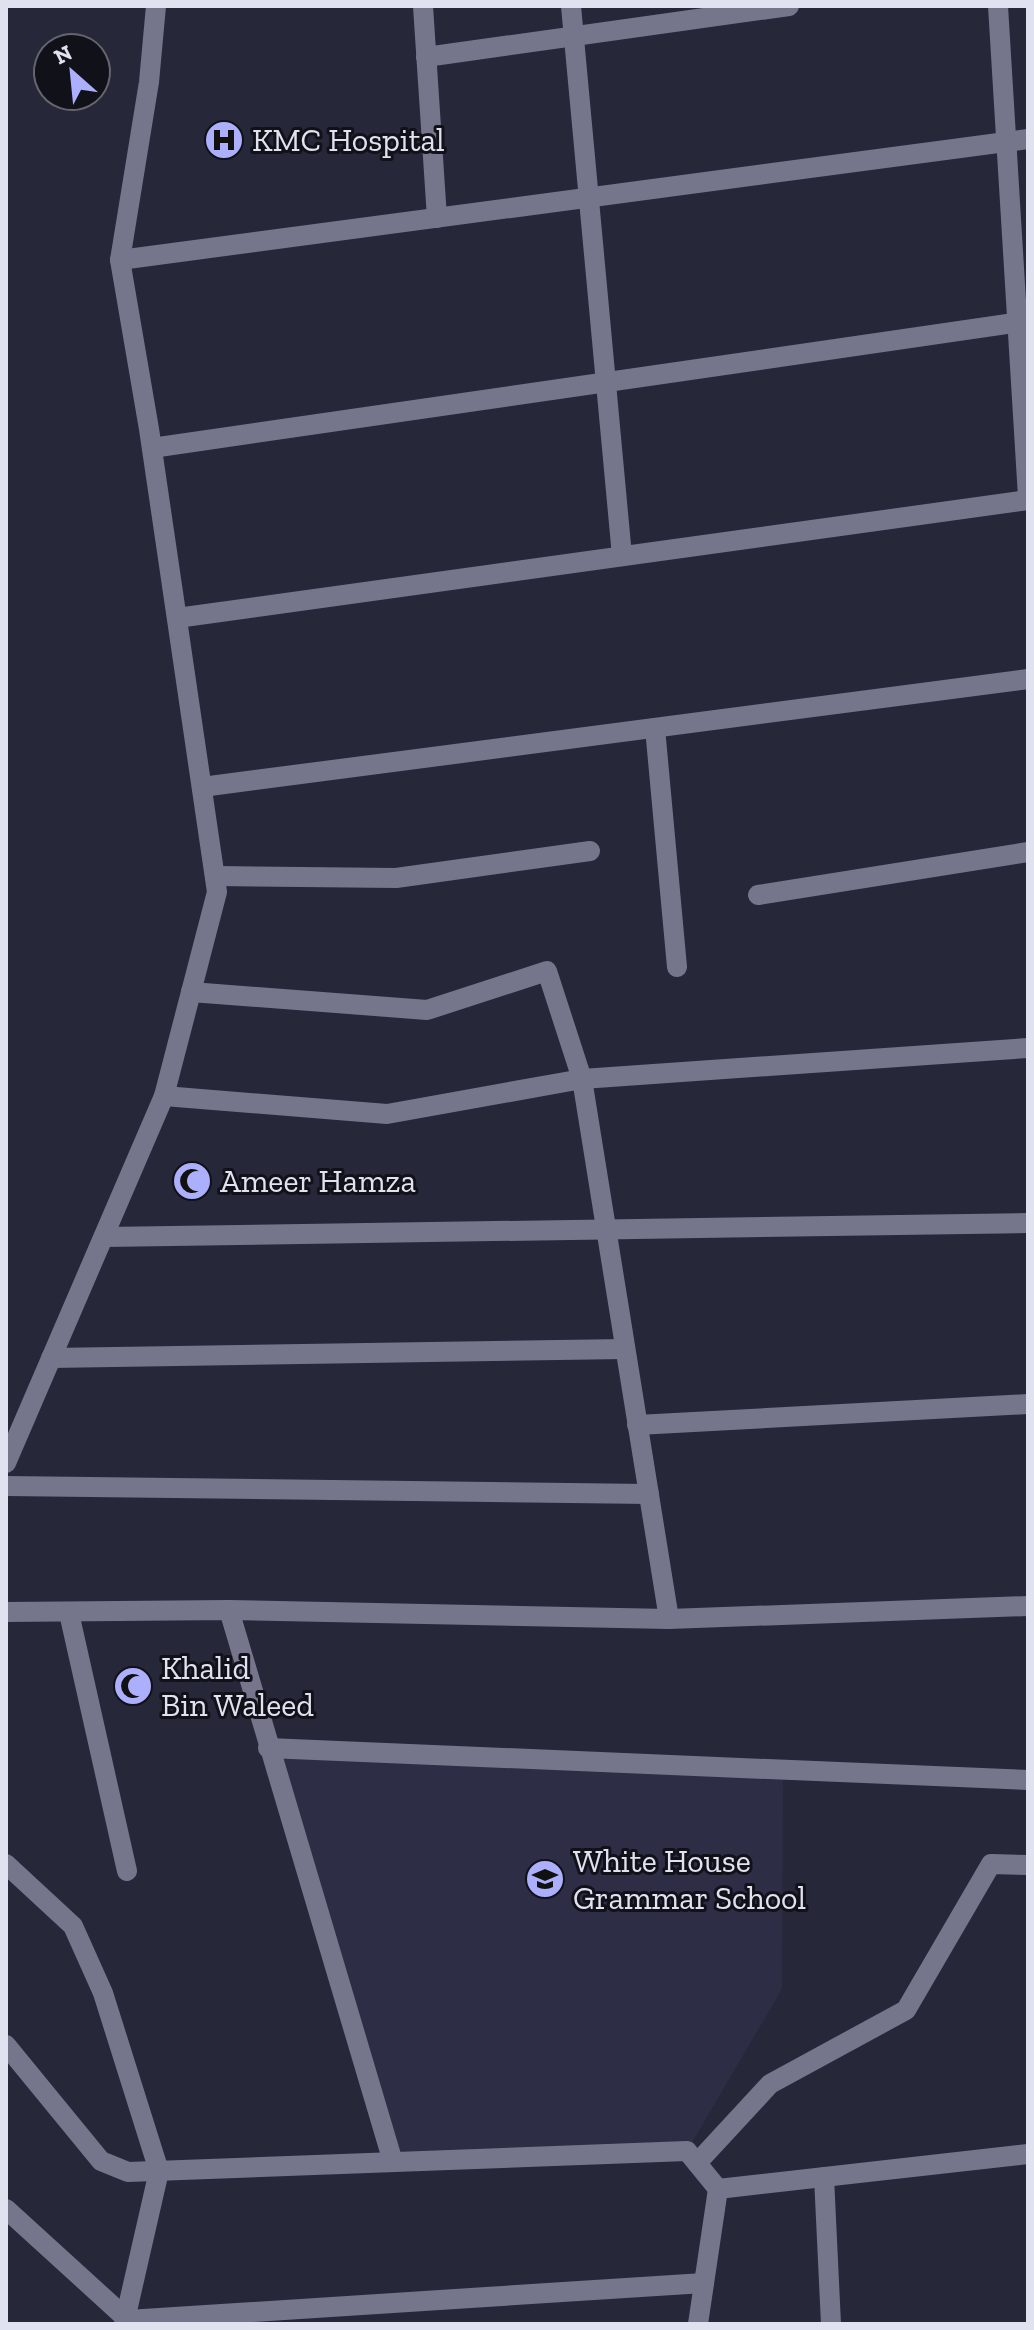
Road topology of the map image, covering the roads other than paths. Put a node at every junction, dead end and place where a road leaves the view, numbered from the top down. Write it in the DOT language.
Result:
graph roads {
  1 [pos="156,6"];
  2 [pos="423,6"];
  3 [pos="571,6"];
  4 [pos="789,6"];
  5 [pos="998,6"];
  6 [pos="574,36"];
  7 [pos="426,57"];
  8 [pos="1028,139"];
  9 [pos="1007,142"];
  10 [pos="589,197"];
  11 [pos="437,218"];
  12 [pos="120,260"];
  13 [pos="1023,322"];
  14 [pos="606,382"];
  15 [pos="152,448"];
  16 [pos="1028,499"];
  17 [pos="622,556"];
  18 [pos="177,618"];
  19 [pos="1028,679"];
  20 [pos="655,728"];
  21 [pos="202,787"];
  22 [pos="590,851"];
  23 [pos="1028,852"];
  24 [pos="215,876"];
  25 [pos="758,895"];
  26 [pos="677,967"];
  27 [pos="191,992"];
  28 [pos="1028,1048"];
  29 [pos="582,1079"];
  30 [pos="164,1096"];
  31 [pos="1028,1223"];
  32 [pos="606,1230"];
  33 [pos="104,1237"];
  34 [pos="625,1349"];
  35 [pos="51,1358"];
  36 [pos="1028,1404"];
  37 [pos="637,1425"];
  38 [pos="6,1463"];
  39 [pos="6,1486"];
  40 [pos="649,1494"];
  41 [pos="1028,1606"];
  42 [pos="229,1610"];
  43 [pos="6,1612"];
  44 [pos="69,1613"];
  45 [pos="669,1619"];
  46 [pos="268,1748"];
  47 [pos="1028,1780"];
  48 [pos="6,1864"];
  49 [pos="1028,1865"];
  50 [pos="127,1871"];
  51 [pos="6,2045"];
  52 [pos="1028,2154"];
  53 [pos="393,2162"];
  54 [pos="697,2163"];
  55 [pos="159,2171"];
  56 [pos="824,2177"];
  57 [pos="718,2189"];
  58 [pos="6,2209"];
  59 [pos="704,2283"];
  60 [pos="126,2322"];
  61 [pos="698,2324"];
  62 [pos="831,2324"];
  1 -- 12 [label="street"];
  2 -- 7 [label="street"];
  3 -- 6 [label="street"];
  4 -- 6 [label="street"];
  5 -- 9 [label="street"];
  6 -- 7 [label="street"];
  6 -- 10 [label="street"];
  7 -- 11 [label="street"];
  8 -- 9 [label="street"];
  9 -- 10 [label="street"];
  9 -- 13 [label="street"];
  10 -- 11 [label="street"];
  10 -- 14 [label="street"];
  11 -- 12 [label="street"];
  12 -- 15 [label="street"];
  13 -- 14 [label="street"];
  13 -- 16 [label="street"];
  14 -- 15 [label="street"];
  14 -- 17 [label="street"];
  15 -- 18 [label="street"];
  16 -- 17 [label="street"];
  17 -- 18 [label="street"];
  18 -- 21 [label="street"];
  19 -- 20 [label="street"];
  20 -- 21 [label="street"];
  20 -- 26 [label="street"];
  21 -- 24 [label="street"];
  22 -- 24 [label="street"];
  23 -- 25 [label="street"];
  24 -- 27 [label="street"];
  27 -- 29 [label="street"];
  27 -- 30 [label="street"];
  28 -- 29 [label="street"];
  29 -- 30 [label="street"];
  29 -- 32 [label="street"];
  30 -- 33 [label="street"];
  31 -- 32 [label="street"];
  32 -- 33 [label="street"];
  32 -- 34 [label="street"];
  33 -- 35 [label="street"];
  34 -- 35 [label="street"];
  34 -- 37 [label="street"];
  35 -- 38 [label="street"];
  36 -- 37 [label="street"];
  37 -- 40 [label="street"];
  39 -- 40 [label="street"];
  40 -- 45 [label="street"];
  41 -- 45 [label="street"];
  42 -- 44 [label="street"];
  42 -- 45 [label="street"];
  42 -- 46 [label="street"];
  43 -- 44 [label="street"];
  44 -- 50 [label="street"];
  46 -- 47 [label="street"];
  46 -- 53 [label="street"];
  48 -- 55 [label="street"];
  49 -- 54 [label="street"];
  51 -- 55 [label="street"];
  52 -- 56 [label="street"];
  53 -- 54 [label="street"];
  53 -- 55 [label="street"];
  54 -- 57 [label="street"];
  55 -- 60 [label="street"];
  56 -- 57 [label="street"];
  56 -- 62 [label="street"];
  57 -- 59 [label="street"];
  58 -- 60 [label="street"];
  59 -- 60 [label="street"];
  59 -- 61 [label="street"];
}
